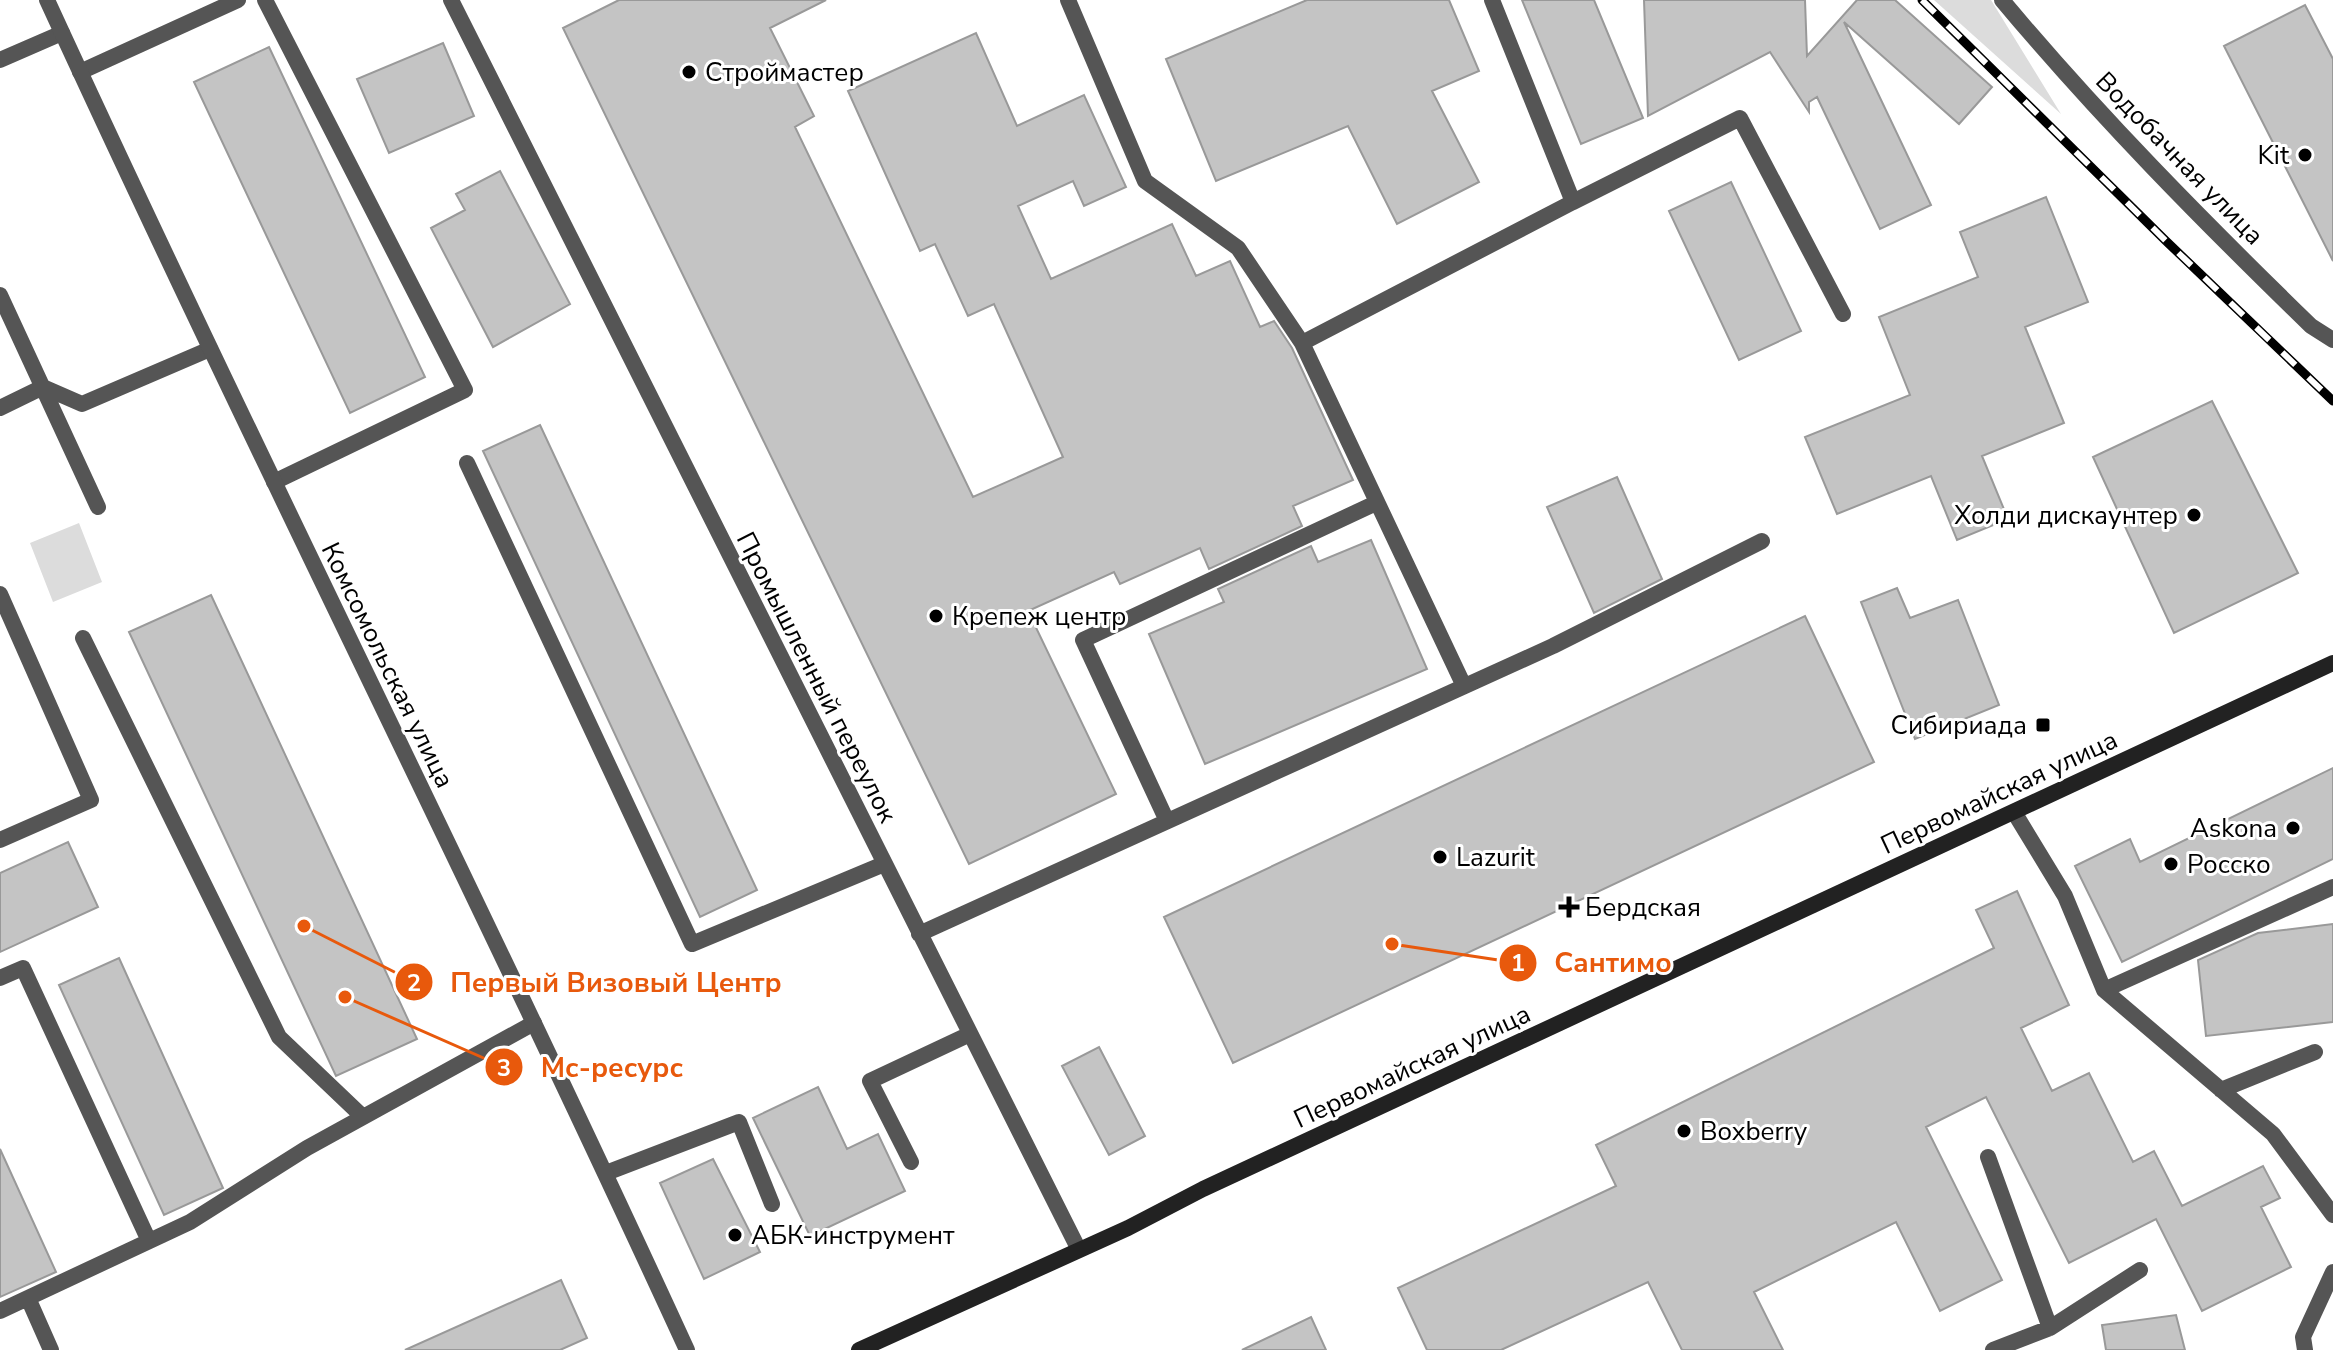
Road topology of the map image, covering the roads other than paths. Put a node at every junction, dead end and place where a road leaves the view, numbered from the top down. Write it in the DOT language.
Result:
graph roads {
  1 [pos="47,0"];
  2 [pos="238,0"];
  3 [pos="265,0"];
  4 [pos="451,0"];
  5 [pos="1068,0"];
  6 [pos="1492,0"];
  7 [pos="2002,0"];
  8 [pos="62,33"];
  9 [pos="0,60"];
  10 [pos="80,72"];
  11 [pos="1573,202"];
  12 [pos="0,295"];
  13 [pos="1843,314"];
  14 [pos="2333,340"];
  15 [pos="1302,343"];
  16 [pos="210,349"];
  17 [pos="43,387"];
  18 [pos="0,408"];
  19 [pos="467,463"];
  20 [pos="274,482"];
  21 [pos="1376,503"];
  22 [pos="98,507"];
  23 [pos="1762,541"];
  24 [pos="0,594"];
  25 [pos="83,638"];
  26 [pos="2333,663"];
  27 [pos="1464,686"];
  28 [pos="2014,812"];
  29 [pos="1167,821"];
  30 [pos="0,840"];
  31 [pos="884,864"];
  32 [pos="2333,887"];
  33 [pos="919,934"];
  34 [pos="0,978"];
  35 [pos="2104,990"];
  36 [pos="534,1023"];
  37 [pos="970,1034"];
  38 [pos="2315,1052"];
  39 [pos="2221,1090"];
  40 [pos="363,1117"];
  41 [pos="1988,1157"];
  42 [pos="911,1162"];
  43 [pos="606,1173"];
  44 [pos="772,1204"];
  45 [pos="2333,1215"];
  46 [pos="149,1241"];
  47 [pos="1078,1248"];
  48 [pos="2140,1270"];
  49 [pos="2333,1272"];
  50 [pos="28,1298"];
  51 [pos="0,1311"];
  52 [pos="2050,1328"];
  53 [pos="51,1350"];
  54 [pos="687,1350"];
  55 [pos="859,1350"];
  56 [pos="1993,1350"];
  57 [pos="2305,1350"];
  1 -- 8 [label="street, Комсомольская улица"];
  2 -- 10 [label="street"];
  3 -- 20 [label="street"];
  4 -- 31 [label="street, Промышленный переулок"];
  5 -- 15 [label="street"];
  6 -- 11 [label="street"];
  7 -- 14 [label="street, Водобачная улица"];
  8 -- 9 [label="street"];
  8 -- 10 [label="street, Комсомольская улица"];
  10 -- 16 [label="street, Комсомольская улица"];
  11 -- 13 [label="street"];
  11 -- 15 [label="street"];
  12 -- 17 [label="street"];
  15 -- 21 [label="street"];
  16 -- 17 [label="street"];
  16 -- 20 [label="street, Комсомольская улица"];
  17 -- 18 [label="street"];
  17 -- 22 [label="street"];
  19 -- 31 [label="street"];
  20 -- 36 [label="street, Комсомольская улица"];
  21 -- 27 [label="street"];
  21 -- 29 [label="street"];
  23 -- 27 [label="street"];
  24 -- 30 [label="street"];
  25 -- 40 [label="street"];
  26 -- 28 [label="main road, Первомайская улица"];
  27 -- 29 [label="street"];
  28 -- 35 [label="street"];
  28 -- 47 [label="main road, Первомайская улица"];
  29 -- 33 [label="street"];
  31 -- 33 [label="street, Промышленный переулок"];
  32 -- 35 [label="street"];
  33 -- 37 [label="street, Промышленный переулок"];
  34 -- 46 [label="street"];
  35 -- 39 [label="street"];
  36 -- 40 [label="street"];
  36 -- 43 [label="street, Комсомольская улица"];
  37 -- 42 [label="street"];
  37 -- 47 [label="street, Промышленный переулок"];
  38 -- 39 [label="street"];
  39 -- 45 [label="street"];
  40 -- 46 [label="street"];
  41 -- 52 [label="street"];
  43 -- 44 [label="street"];
  43 -- 54 [label="street, Комсомольская улица"];
  46 -- 50 [label="street"];
  47 -- 55 [label="main road, Первомайская улица"];
  48 -- 52 [label="street"];
  49 -- 57 [label="street"];
  50 -- 51 [label="street"];
  50 -- 53 [label="street"];
  52 -- 56 [label="street"];
}
